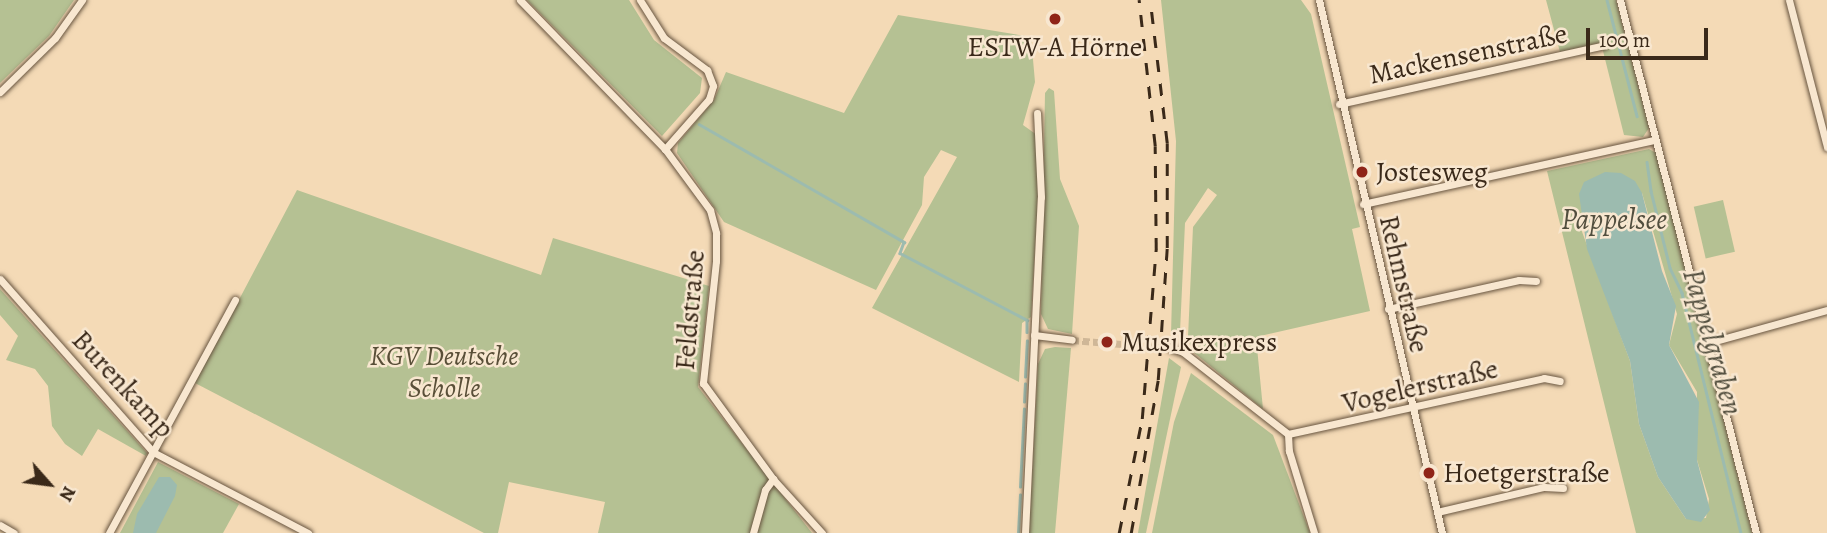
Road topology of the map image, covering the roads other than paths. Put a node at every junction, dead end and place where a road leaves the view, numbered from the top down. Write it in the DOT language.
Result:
graph roads {
  1 [pos="82,0"];
  2 [pos="520,0"];
  3 [pos="640,0"];
  4 [pos="1620,0"];
  5 [pos="1789,0"];
  6 [pos="1319,1"];
  7 [pos="1605,45"];
  8 [pos="0,92"];
  9 [pos="1339,104"];
  10 [pos="1037,113"];
  11 [pos="1655,140"];
  12 [pos="1827,147"];
  13 [pos="665,149"];
  14 [pos="1363,204"];
  15 [pos="0,279"];
  16 [pos="1536,281"];
  17 [pos="235,300"];
  18 [pos="1388,309"];
  19 [pos="1827,310"];
  20 [pos="1034,335"];
  21 [pos="1072,340"];
  22 [pos="1708,343"];
  23 [pos="1171,348"];
  24 [pos="1560,381"];
  25 [pos="1412,409"];
  26 [pos="1288,434"];
  27 [pos="153,452"];
  28 [pos="773,479"];
  29 [pos="1563,488"];
  30 [pos="1437,512"];
  31 [pos="0,525"];
  32 [pos="14,533"];
  33 [pos="109,533"];
  34 [pos="308,533"];
  35 [pos="753,533"];
  36 [pos="822,533"];
  37 [pos="1025,533"];
  38 [pos="1314,533"];
  39 [pos="1441,533"];
  40 [pos="1756,533"];
  1 -- 8 [label="street"];
  2 -- 13 [label="street, Feldstraße"];
  3 -- 13 [label="street"];
  4 -- 11 [label="street"];
  5 -- 12 [label="street"];
  6 -- 9 [label="street, Rehmstraße"];
  7 -- 9 [label="street, Mackensenstraße"];
  9 -- 14 [label="street, Rehmstraße"];
  10 -- 20 [label="street"];
  11 -- 14 [label="street"];
  11 -- 22 [label="street"];
  13 -- 28 [label="street, Feldstraße"];
  14 -- 18 [label="street, Rehmstraße"];
  15 -- 27 [label="street, Burenkamp"];
  16 -- 18 [label="street"];
  17 -- 27 [label="street"];
  18 -- 25 [label="street, Rehmstraße"];
  19 -- 22 [label="street"];
  20 -- 21 [label="street"];
  20 -- 37 [label="street"];
  22 -- 40 [label="street"];
  23 -- 26 [label="street"];
  24 -- 25 [label="street, Vogelerstraße"];
  25 -- 26 [label="street, Vogelerstraße"];
  25 -- 30 [label="street, Rehmstraße"];
  26 -- 38 [label="street"];
  27 -- 33 [label="street"];
  27 -- 34 [label="street, Burenkamp"];
  28 -- 35 [label="street"];
  28 -- 36 [label="street, Feldstraße"];
  29 -- 30 [label="street"];
  30 -- 39 [label="street, Rehmstraße"];
  31 -- 32 [label="street"];
}
